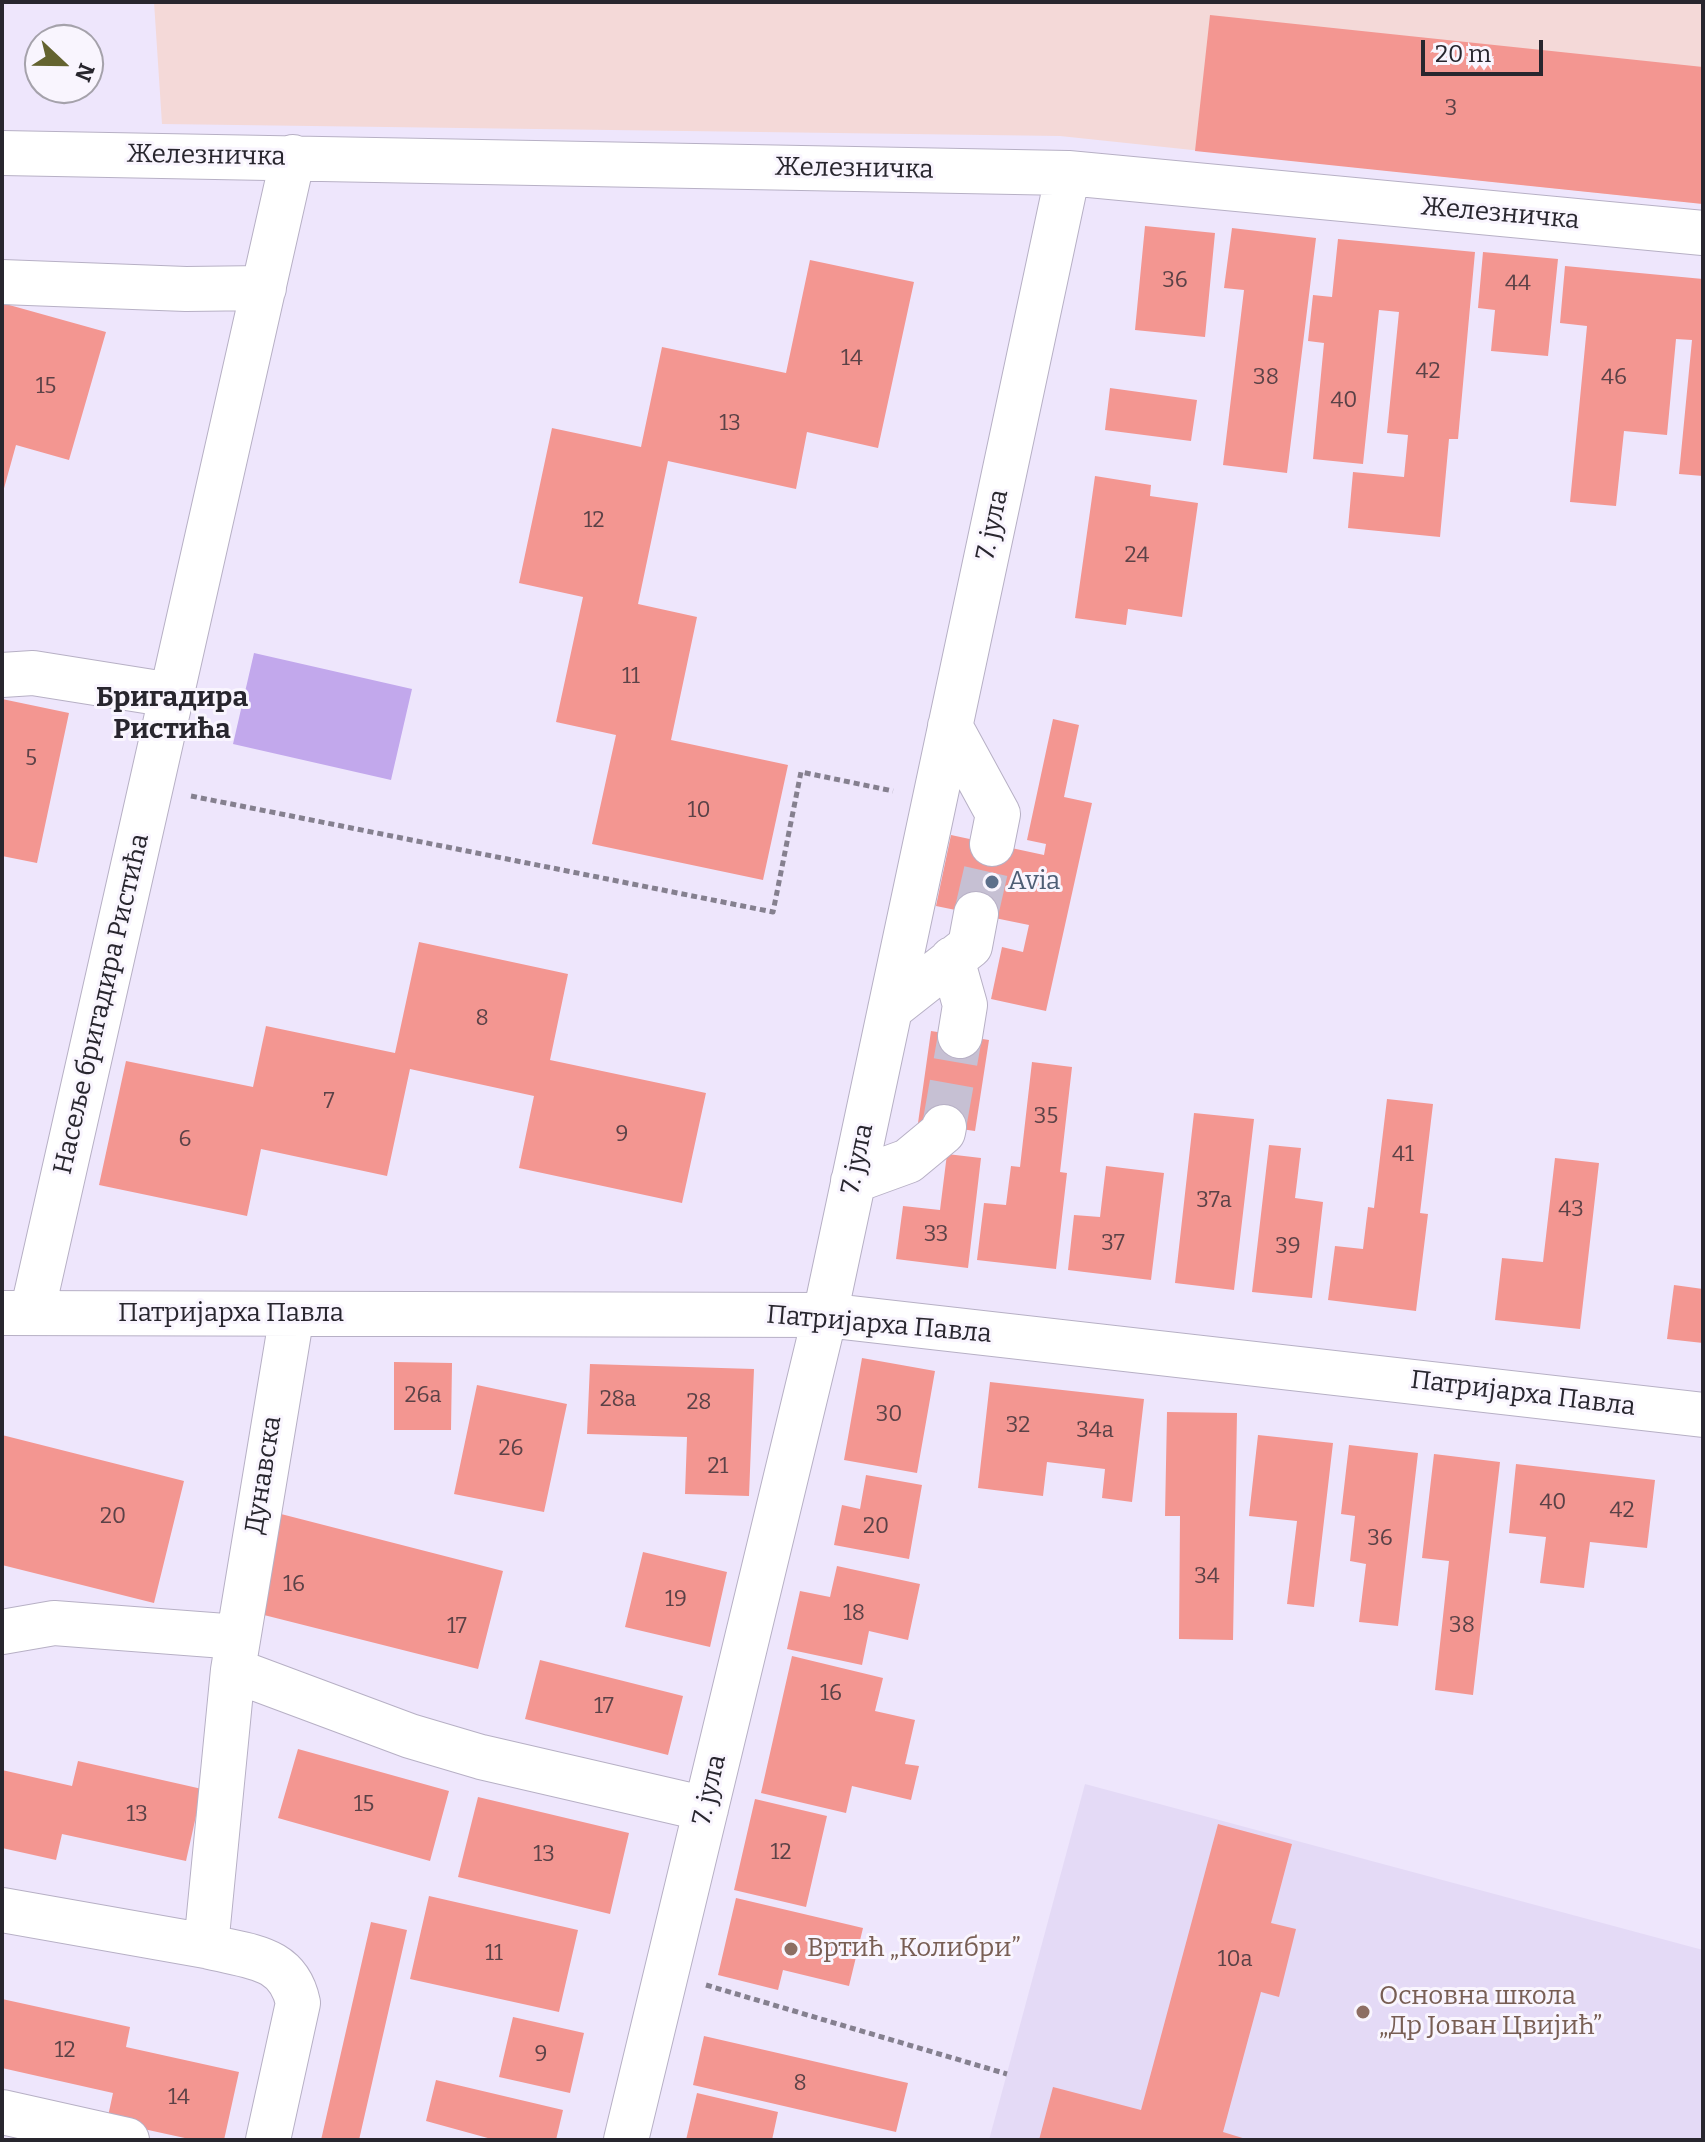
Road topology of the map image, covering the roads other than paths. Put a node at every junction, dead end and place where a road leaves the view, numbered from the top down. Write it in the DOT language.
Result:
graph roads {
  1 [pos="2,153"];
  2 [pos="293,157"];
  3 [pos="1068,173"];
  4 [pos="1703,233"];
  5 [pos="2,282"];
  6 [pos="264,288"];
  7 [pos="2,675"];
  8 [pos="171,695"];
  9 [pos="950,726"];
  10 [pos="992,844"];
  11 [pos="976,914"];
  12 [pos="952,959"];
  13 [pos="890,1009"];
  14 [pos="960,1036"];
  15 [pos="944,1127"];
  16 [pos="853,1181"];
  17 [pos="17,1313"];
  18 [pos="292,1314"];
  19 [pos="825,1315"];
  20 [pos="1703,1415"];
  21 [pos="2,1632"];
  22 [pos="235,1654"];
  23 [pos="706,1809"];
  24 [pos="2,1910"];
  25 [pos="206,1946"];
  26 [pos="2,2112"];
  27 [pos="127,2140"];
  28 [pos="268,2140"];
  29 [pos="626,2140"];
  1 -- 2 [label="street, Железничка"];
  2 -- 3 [label="street, Железничка"];
  2 -- 6 [label="street, Насеље бригадира Ристића"];
  3 -- 4 [label="street, Железничка"];
  3 -- 9 [label="street, 7. јула"];
  5 -- 6 [label="street"];
  6 -- 8 [label="street, Насеље бригадира Ристића"];
  7 -- 8 [label="street"];
  8 -- 17 [label="street, Насеље бригадира Ристића"];
  9 -- 10 [label="street"];
  9 -- 13 [label="street, 7. јула"];
  11 -- 12 [label="street"];
  12 -- 13 [label="street"];
  12 -- 14 [label="street"];
  13 -- 16 [label="street, 7. јула"];
  15 -- 16 [label="street"];
  16 -- 19 [label="street, 7. јула"];
  17 -- 18 [label="street, Патријарха Павла"];
  18 -- 19 [label="street, Патријарха Павла"];
  18 -- 22 [label="street, Дунавска"];
  19 -- 20 [label="street, Патријарха Павла"];
  19 -- 23 [label="street, 7. јула"];
  21 -- 22 [label="street"];
  22 -- 23 [label="street"];
  22 -- 25 [label="street, Дунавска"];
  23 -- 29 [label="street, 7. јула"];
  24 -- 25 [label="street"];
  25 -- 28 [label="street"];
  26 -- 27 [label="street"];
}
